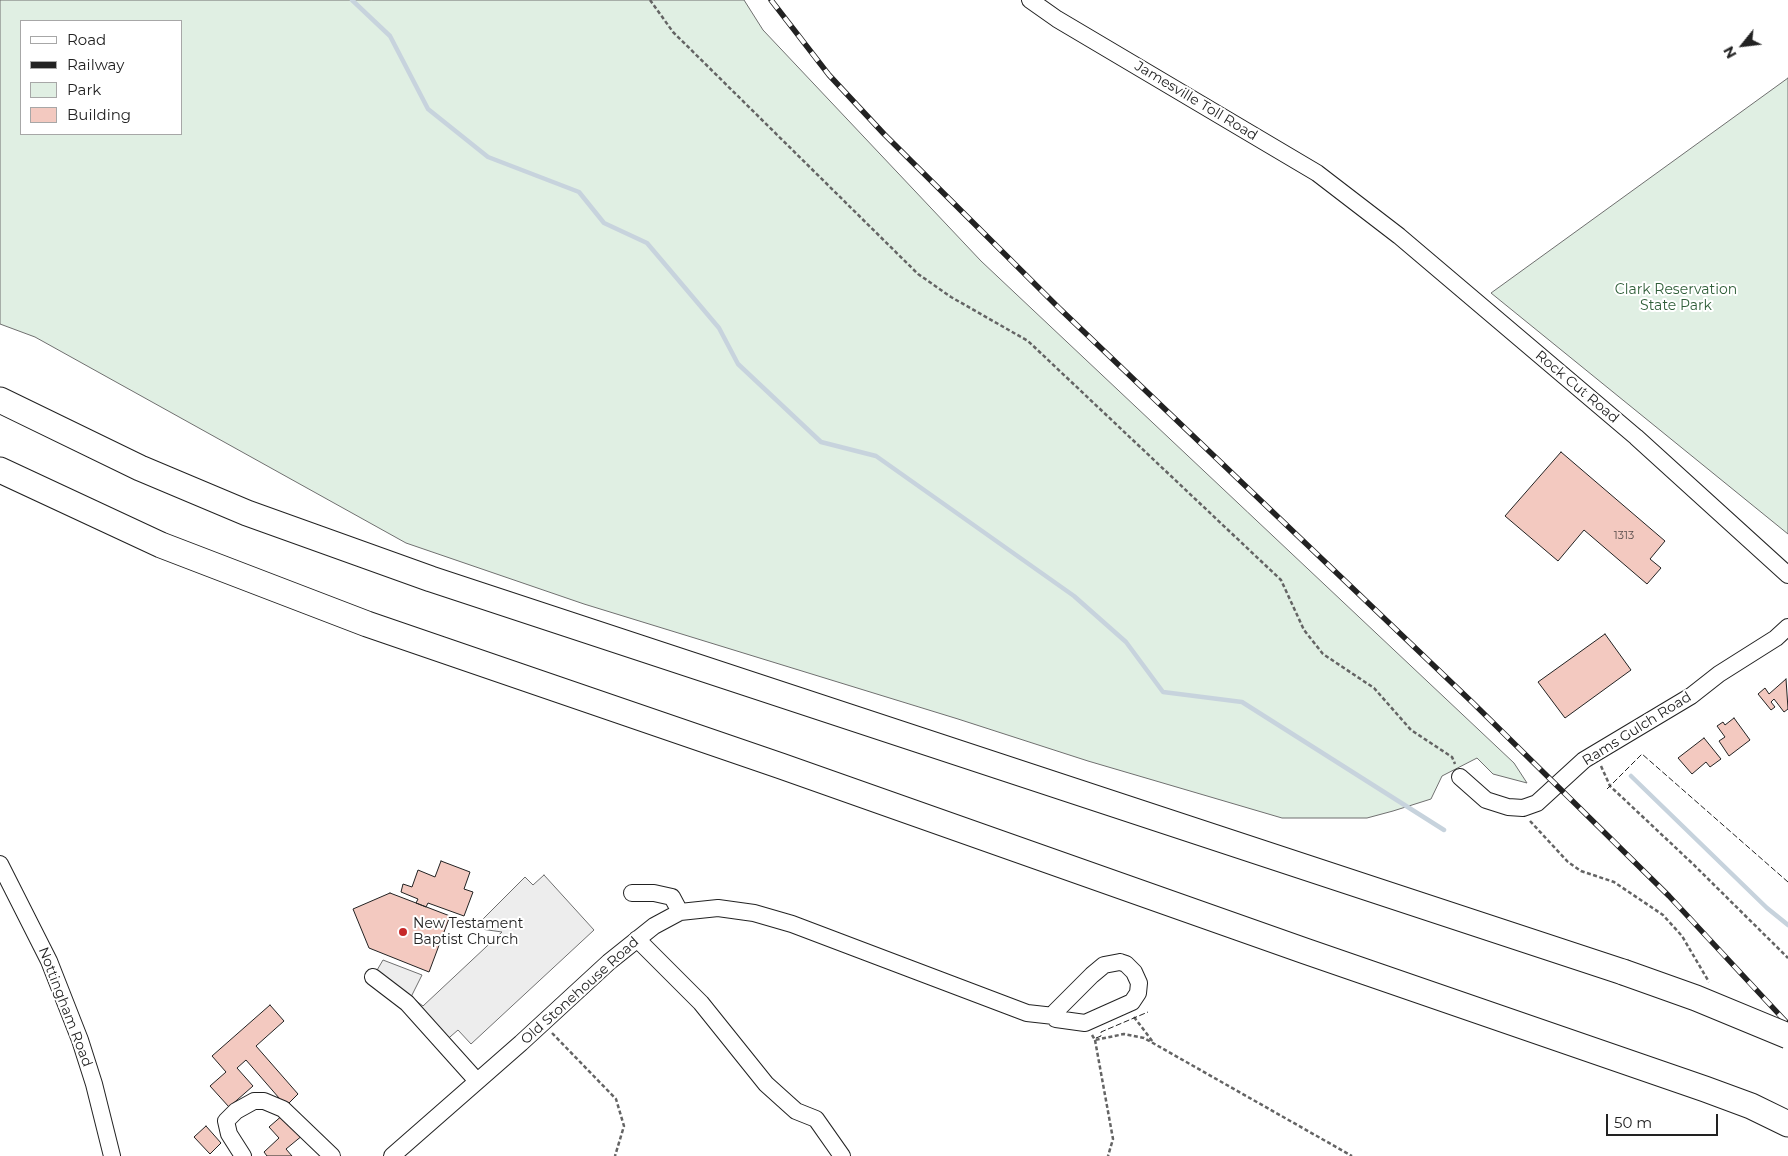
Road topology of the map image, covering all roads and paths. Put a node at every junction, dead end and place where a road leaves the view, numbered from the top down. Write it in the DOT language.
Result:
graph roads {
  1 [pos="650,0"];
  2 [pos="1030,0"];
  3 [pos="1360,206"];
  4 [pos="0,400"];
  5 [pos="0,470"];
  6 [pos="1788,575"];
  7 [pos="1788,628"];
  8 [pos="1596,753"];
  9 [pos="1460,777"];
  10 [pos="1508,807"];
  11 [pos="0,864"];
  12 [pos="632,893"];
  13 [pos="680,912"];
  14 [pos="637,939"];
  15 [pos="1788,958"];
  16 [pos="373,977"];
  17 [pos="1711,984"];
  18 [pos="1129,1004"];
  19 [pos="1054,1016"];
  20 [pos="1085,1023"];
  21 [pos="542,1024"];
  22 [pos="1788,1036"];
  23 [pos="1095,1040"];
  24 [pos="1154,1044"];
  25 [pos="477,1081"];
  26 [pos="1788,1124"];
  27 [pos="112,1156"];
  28 [pos="242,1156"];
  29 [pos="332,1156"];
  30 [pos="392,1156"];
  31 [pos="615,1156"];
  32 [pos="842,1156"];
  33 [pos="1108,1156"];
  34 [pos="1352,1156"];
  1 -- 9 [label="path"];
  2 -- 3 [label="street, Jamesville Toll Road"];
  3 -- 6 [label="street, Rock Cut Road"];
  4 -- 22 [label="highway, bridge"];
  5 -- 26 [label="highway"];
  7 -- 8 [label="street, Rams Gulch Road"];
  8 -- 10 [label="street, Rams Gulch Road"];
  8 -- 15 [label="path"];
  9 -- 10 [label="street, Rams Gulch Road"];
  10 -- 17 [label="path"];
  11 -- 27 [label="street, Nottingham Road"];
  12 -- 13 [label="street"];
  13 -- 14 [label="street, Old Stonehouse Road"];
  13 -- 19 [label="street, Old Stonehouse Road"];
  14 -- 21 [label="street, Old Stonehouse Road"];
  14 -- 32 [label="street"];
  16 -- 25 [label="street"];
  18 -- 19 [label="street"];
  18 -- 20 [label="street"];
  18 -- 24 [label="path"];
  19 -- 20 [label="street, Old Stonehouse Road"];
  20 -- 23 [label="path"];
  21 -- 25 [label="street, Old Stonehouse Road"];
  21 -- 31 [label="path"];
  23 -- 24 [label="path"];
  23 -- 33 [label="path"];
  24 -- 34 [label="path"];
  25 -- 30 [label="street, Old Stonehouse Road"];
  28 -- 29 [label="street"];
}
